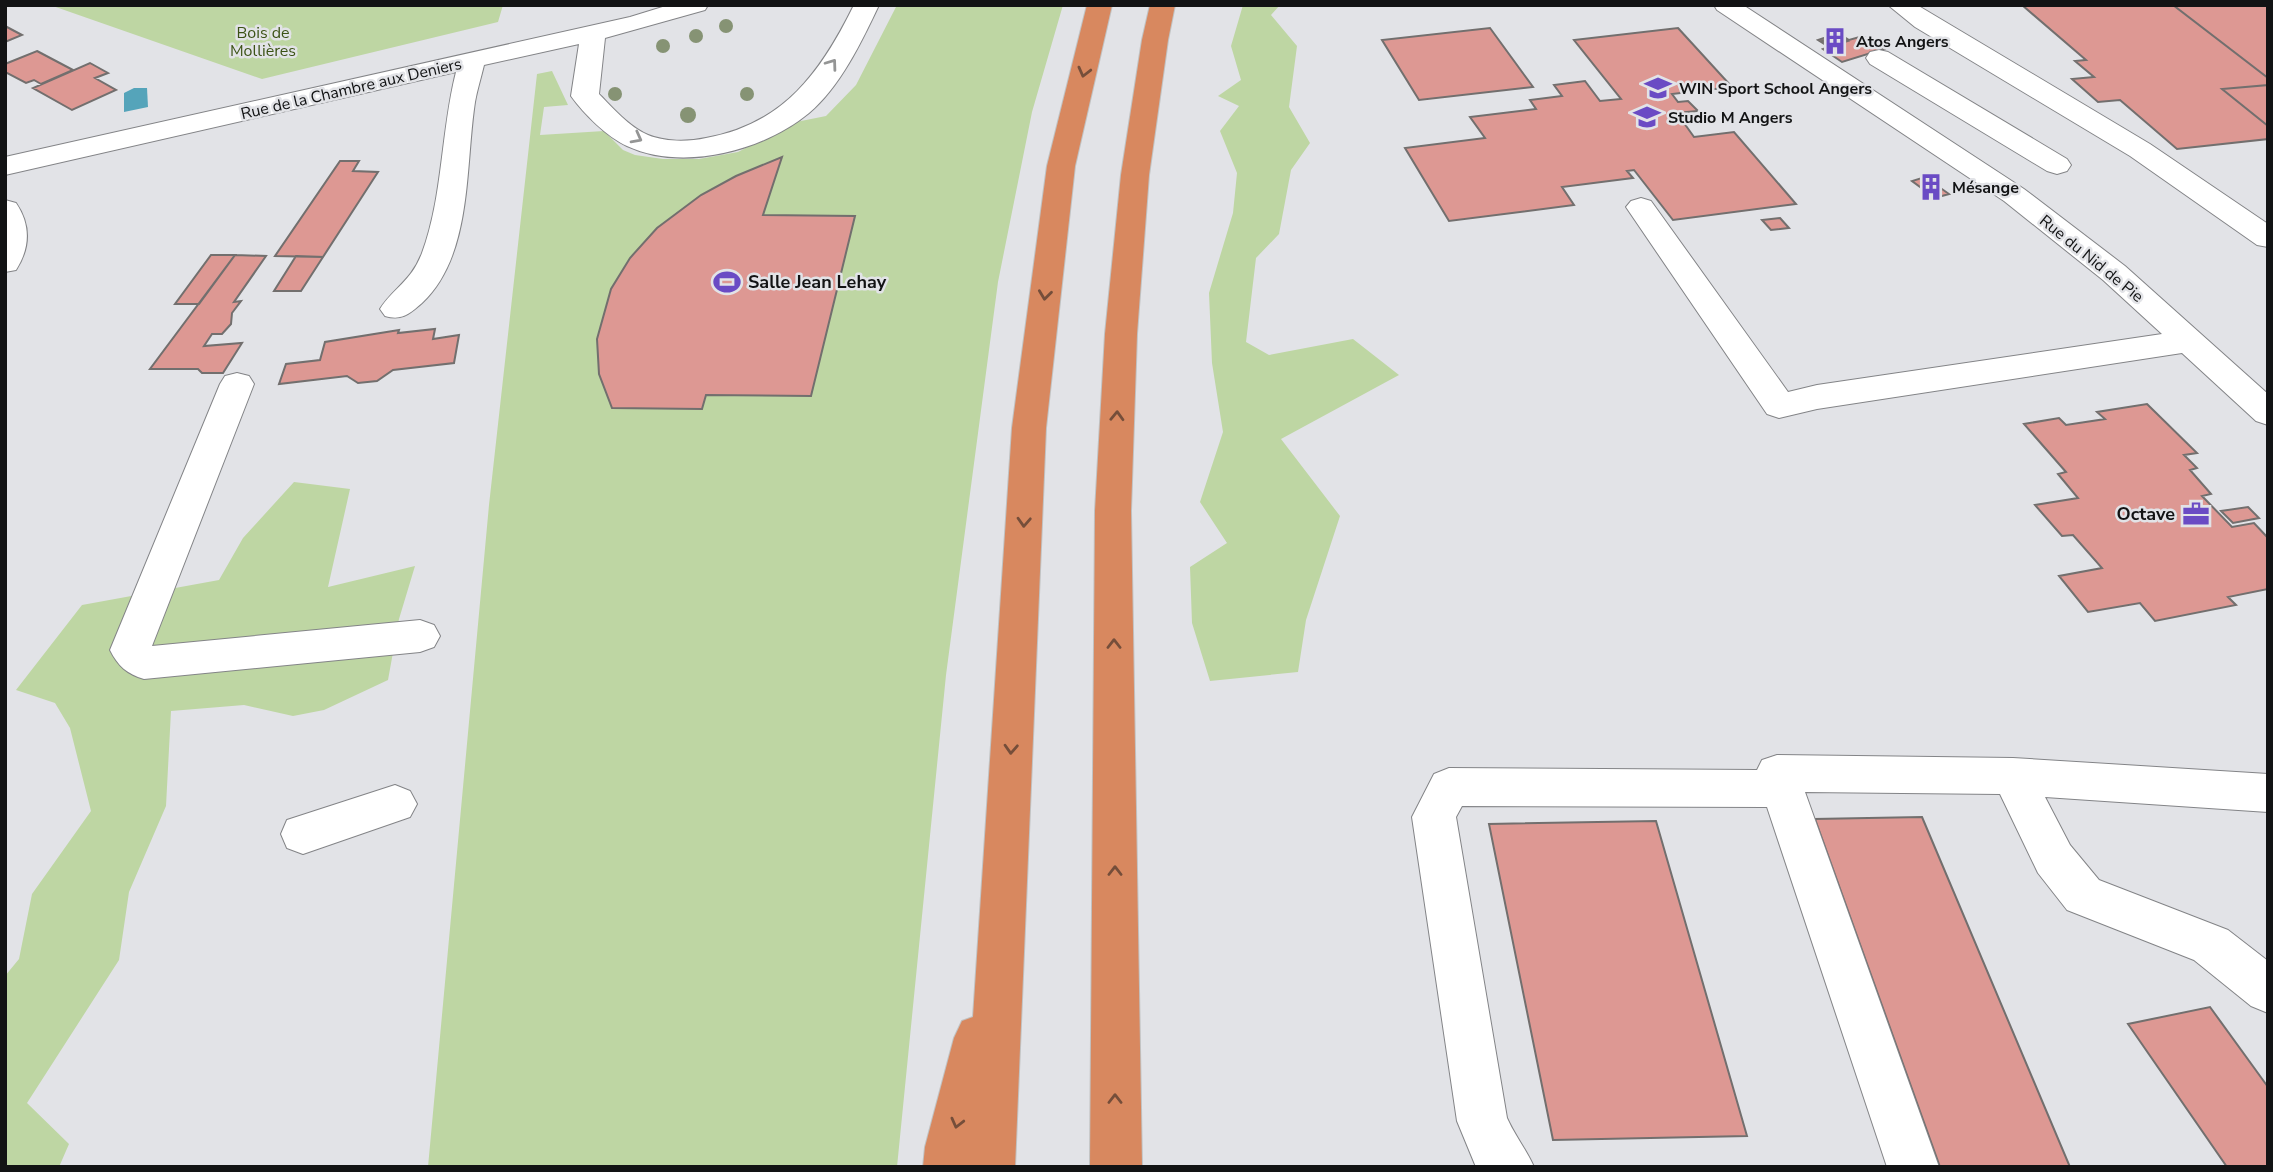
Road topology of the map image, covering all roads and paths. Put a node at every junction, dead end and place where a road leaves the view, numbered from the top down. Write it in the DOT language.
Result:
graph roads {
  1 [pos="696,5"];
  2 [pos="867,5"];
  3 [pos="1100,5"];
  4 [pos="1163,5"];
  5 [pos="1900,5"];
  6 [pos="1732,6"];
  7 [pos="593,33"];
  8 [pos="1880,58"];
  9 [pos="472,60"];
  10 [pos="2057,165"];
  11 [pos="5,166"];
  12 [pos="1641,208"];
  13 [pos="5,209"];
  14 [pos="2268,238"];
  15 [pos="5,263"];
  16 [pos="396,309"];
  17 [pos="2189,341"];
  18 [pos="2268,377"];
  19 [pos="2232,380"];
  20 [pos="237,384"];
  21 [pos="2268,413"];
  22 [pos="420,636"];
  23 [pos="2012,776"];
  24 [pos="1783,789"];
  25 [pos="2268,793"];
  26 [pos="395,804"];
  27 [pos="303,834"];
  28 [pos="999,962"];
  29 [pos="2268,990"];
  30 [pos="949,1167"];
  31 [pos="989,1167"];
  32 [pos="1115,1167"];
  33 [pos="1508,1167"];
  34 [pos="1913,1167"];
  1 -- 7 [label="street, Rue de la Chambre aux Deniers"];
  7 -- 2 [label="street, one-way"];
  3 -- 28 [label="highway, one-way"];
  32 -- 4 [label="highway, one-way"];
  5 -- 14 [label="street"];
  6 -- 17 [label="street, Rue du Nid de Pie"];
  7 -- 9 [label="street, Rue de la Chambre aux Deniers"];
  8 -- 10 [label="street"];
  9 -- 11 [label="street, Rue de la Chambre aux Deniers"];
  9 -- 16 [label="street"];
  12 -- 17 [label="street"];
  13 -- 15 [label="street"];
  17 -- 19 [label="street, Rue du Nid de Pie"];
  18 -- 19 [label="street"];
  19 -- 21 [label="street, Rue du Nid de Pie"];
  20 -- 22 [label="street"];
  23 -- 24 [label="street"];
  23 -- 25 [label="street"];
  23 -- 29 [label="street"];
  24 -- 33 [label="street"];
  24 -- 34 [label="street"];
  26 -- 27 [label="street"];
  28 -- 30 [label="highway, one-way"];
  28 -- 31 [label="highway"];
}
